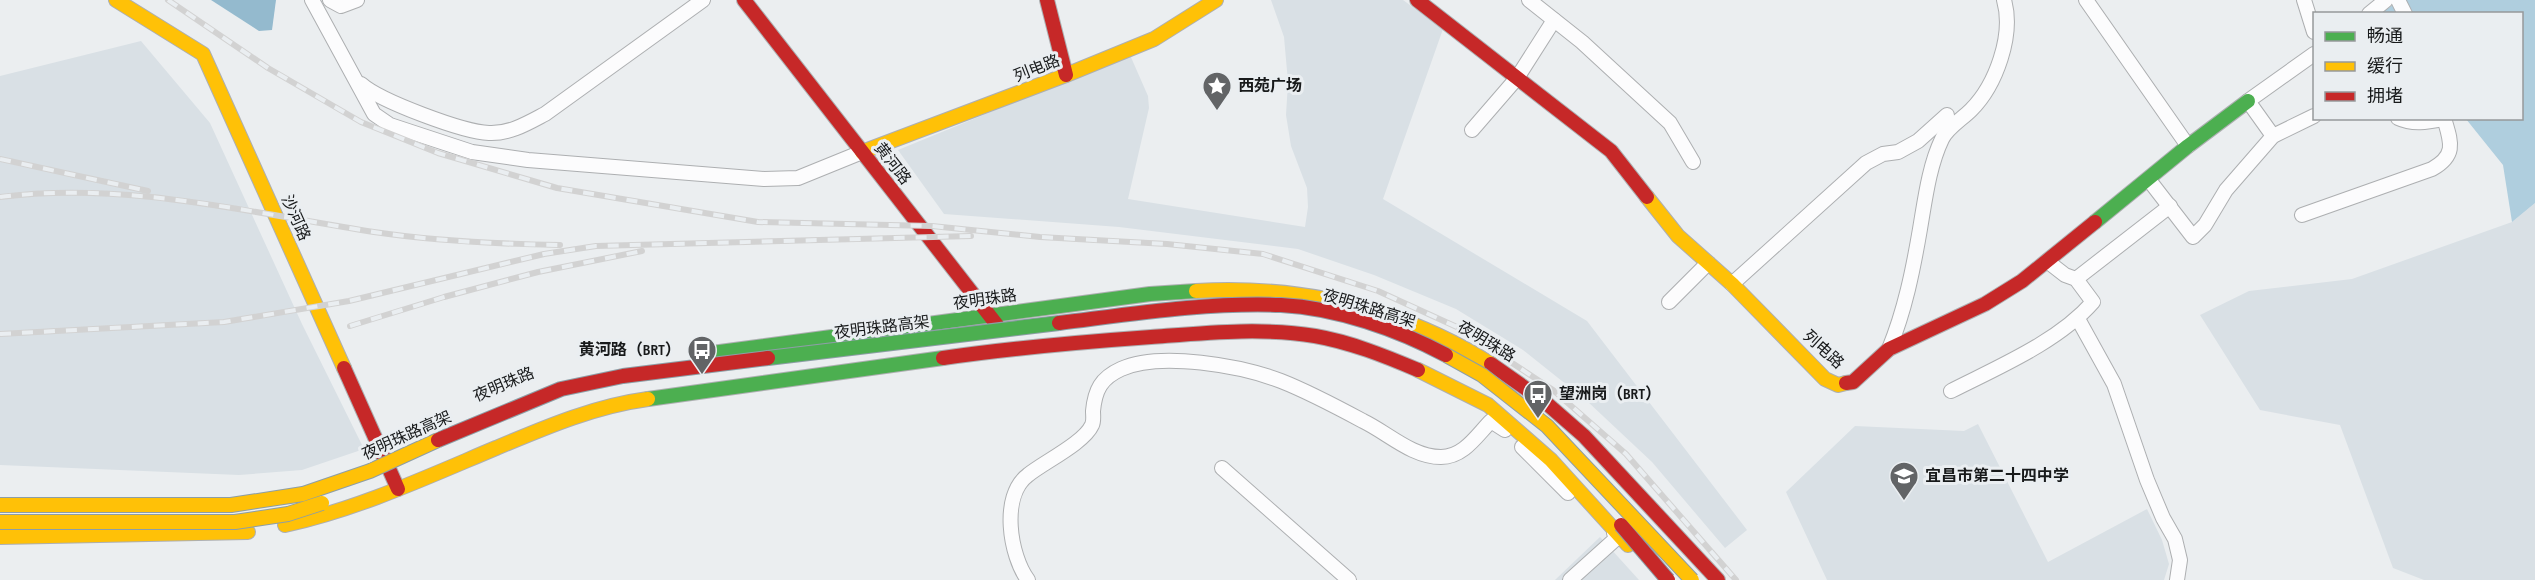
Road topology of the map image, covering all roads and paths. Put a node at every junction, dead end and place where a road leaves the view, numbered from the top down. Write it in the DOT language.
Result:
graph roads {
  1 [pos="116,0"];
  2 [pos="312,0"];
  3 [pos="330,0"];
  4 [pos="357,0"];
  5 [pos="704,0"];
  6 [pos="744,0"];
  7 [pos="757,0"];
  8 [pos="1047,0"];
  9 [pos="1216,0"];
  10 [pos="1417,0"];
  11 [pos="1529,0"];
  12 [pos="2004,0"];
  13 [pos="2086,0"];
  14 [pos="2304,0"];
  15 [pos="2386,0"];
  16 [pos="2371,12"];
  17 [pos="1554,20"];
  18 [pos="2313,29"];
  19 [pos="2313,55"];
  20 [pos="1066,75"];
  21 [pos="1517,78"];
  22 [pos="357,81"];
  23 [pos="2248,101"];
  24 [pos="1947,115"];
  25 [pos="2313,116"];
  26 [pos="2402,120"];
  27 [pos="2438,120"];
  28 [pos="2444,120"];
  29 [pos="1472,129"];
  30 [pos="2273,135"];
  31 [pos="2188,146"];
  32 [pos="866,150"];
  33 [pos="1693,162"];
  34 [pos="2149,180"];
  35 [pos="2170,206"];
  36 [pos="2302,215"];
  37 [pos="2047,261"];
  38 [pos="1708,263"];
  39 [pos="2076,279"];
  40 [pos="1732,284"];
  41 [pos="1668,302"];
  42 [pos="996,316"];
  43 [pos="2078,319"];
  44 [pos="1020,347"];
  45 [pos="1889,349"];
  46 [pos="1951,391"];
  47 [pos="585,398"];
  48 [pos="519,422"];
  49 [pos="477,439"];
  50 [pos="382,455"];
  51 [pos="437,458"];
  52 [pos="1222,468"];
  53 [pos="398,489"];
  54 [pos="0,495"];
  55 [pos="0,505"];
  56 [pos="0,522"];
  57 [pos="1620,535"];
  58 [pos="0,537"];
  59 [pos="1028,580"];
  60 [pos="1349,580"];
  61 [pos="1570,580"];
  62 [pos="1656,580"];
  63 [pos="1668,580"];
  64 [pos="1694,580"];
  65 [pos="1718,580"];
  66 [pos="2177,580"];
  1 -- 50 [label="main road, 沙河路"];
  2 -- 22 [label="street"];
  3 -- 4 [label="street"];
  5 -- 22 [label="street"];
  6 -- 32 [label="main road, 黄河路"];
  7 -- 32 [label="main road, 黄河路"];
  8 -- 20 [label="main road"];
  9 -- 20 [label="main road, 列电路"];
  10 -- 21 [label="main road, 列电路"];
  11 -- 17 [label="street"];
  12 -- 45 [label="street"];
  13 -- 31 [label="street"];
  14 -- 18 [label="street"];
  15 -- 16 [label="street"];
  17 -- 21 [label="street"];
  17 -- 33 [label="street"];
  19 -- 23 [label="street"];
  20 -- 32 [label="main road, 列电路"];
  21 -- 29 [label="street"];
  21 -- 38 [label="main road, 列电路"];
  22 -- 32 [label="street"];
  23 -- 30 [label="street"];
  23 -- 31 [label="main road, 列电路"];
  24 -- 40 [label="street"];
  25 -- 30 [label="street"];
  26 -- 27 [label="street"];
  28 -- 36 [label="street"];
  30 -- 35 [label="street"];
  31 -- 34 [label="main road, 列电路"];
  32 -- 42 [label="main road, 黄河路"];
  34 -- 35 [label="street"];
  34 -- 37 [label="main road, 列电路"];
  35 -- 39 [label="street"];
  37 -- 39 [label="street"];
  37 -- 45 [label="main road, 列电路"];
  38 -- 40 [label="main road, 列电路"];
  38 -- 41 [label="street"];
  39 -- 43 [label="street"];
  40 -- 45 [label="main road, 列电路"];
  42 -- 44 [label="main road, 黄河路"];
  42 -- 50 [label="main road, 夜明珠路"];
  42 -- 65 [label="main road, 夜明珠路"];
  43 -- 46 [label="street"];
  43 -- 66 [label="street"];
  44 -- 53 [label="main road"];
  44 -- 57 [label="main road"];
  47 -- 63 [label="main road, 夜明珠路高架, bridge"];
  48 -- 49 [label="main road"];
  50 -- 53 [label="main road, 沙河路"];
  50 -- 54 [label="main road, 夜明珠路"];
  51 -- 56 [label="main road, 夜明珠路高架, bridge"];
  52 -- 60 [label="street"];
  53 -- 58 [label="main road"];
  55 -- 64 [label="main road, 夜明珠路高架, bridge"];
  57 -- 59 [label="street"];
  57 -- 61 [label="street"];
  57 -- 62 [label="main road"];
}
